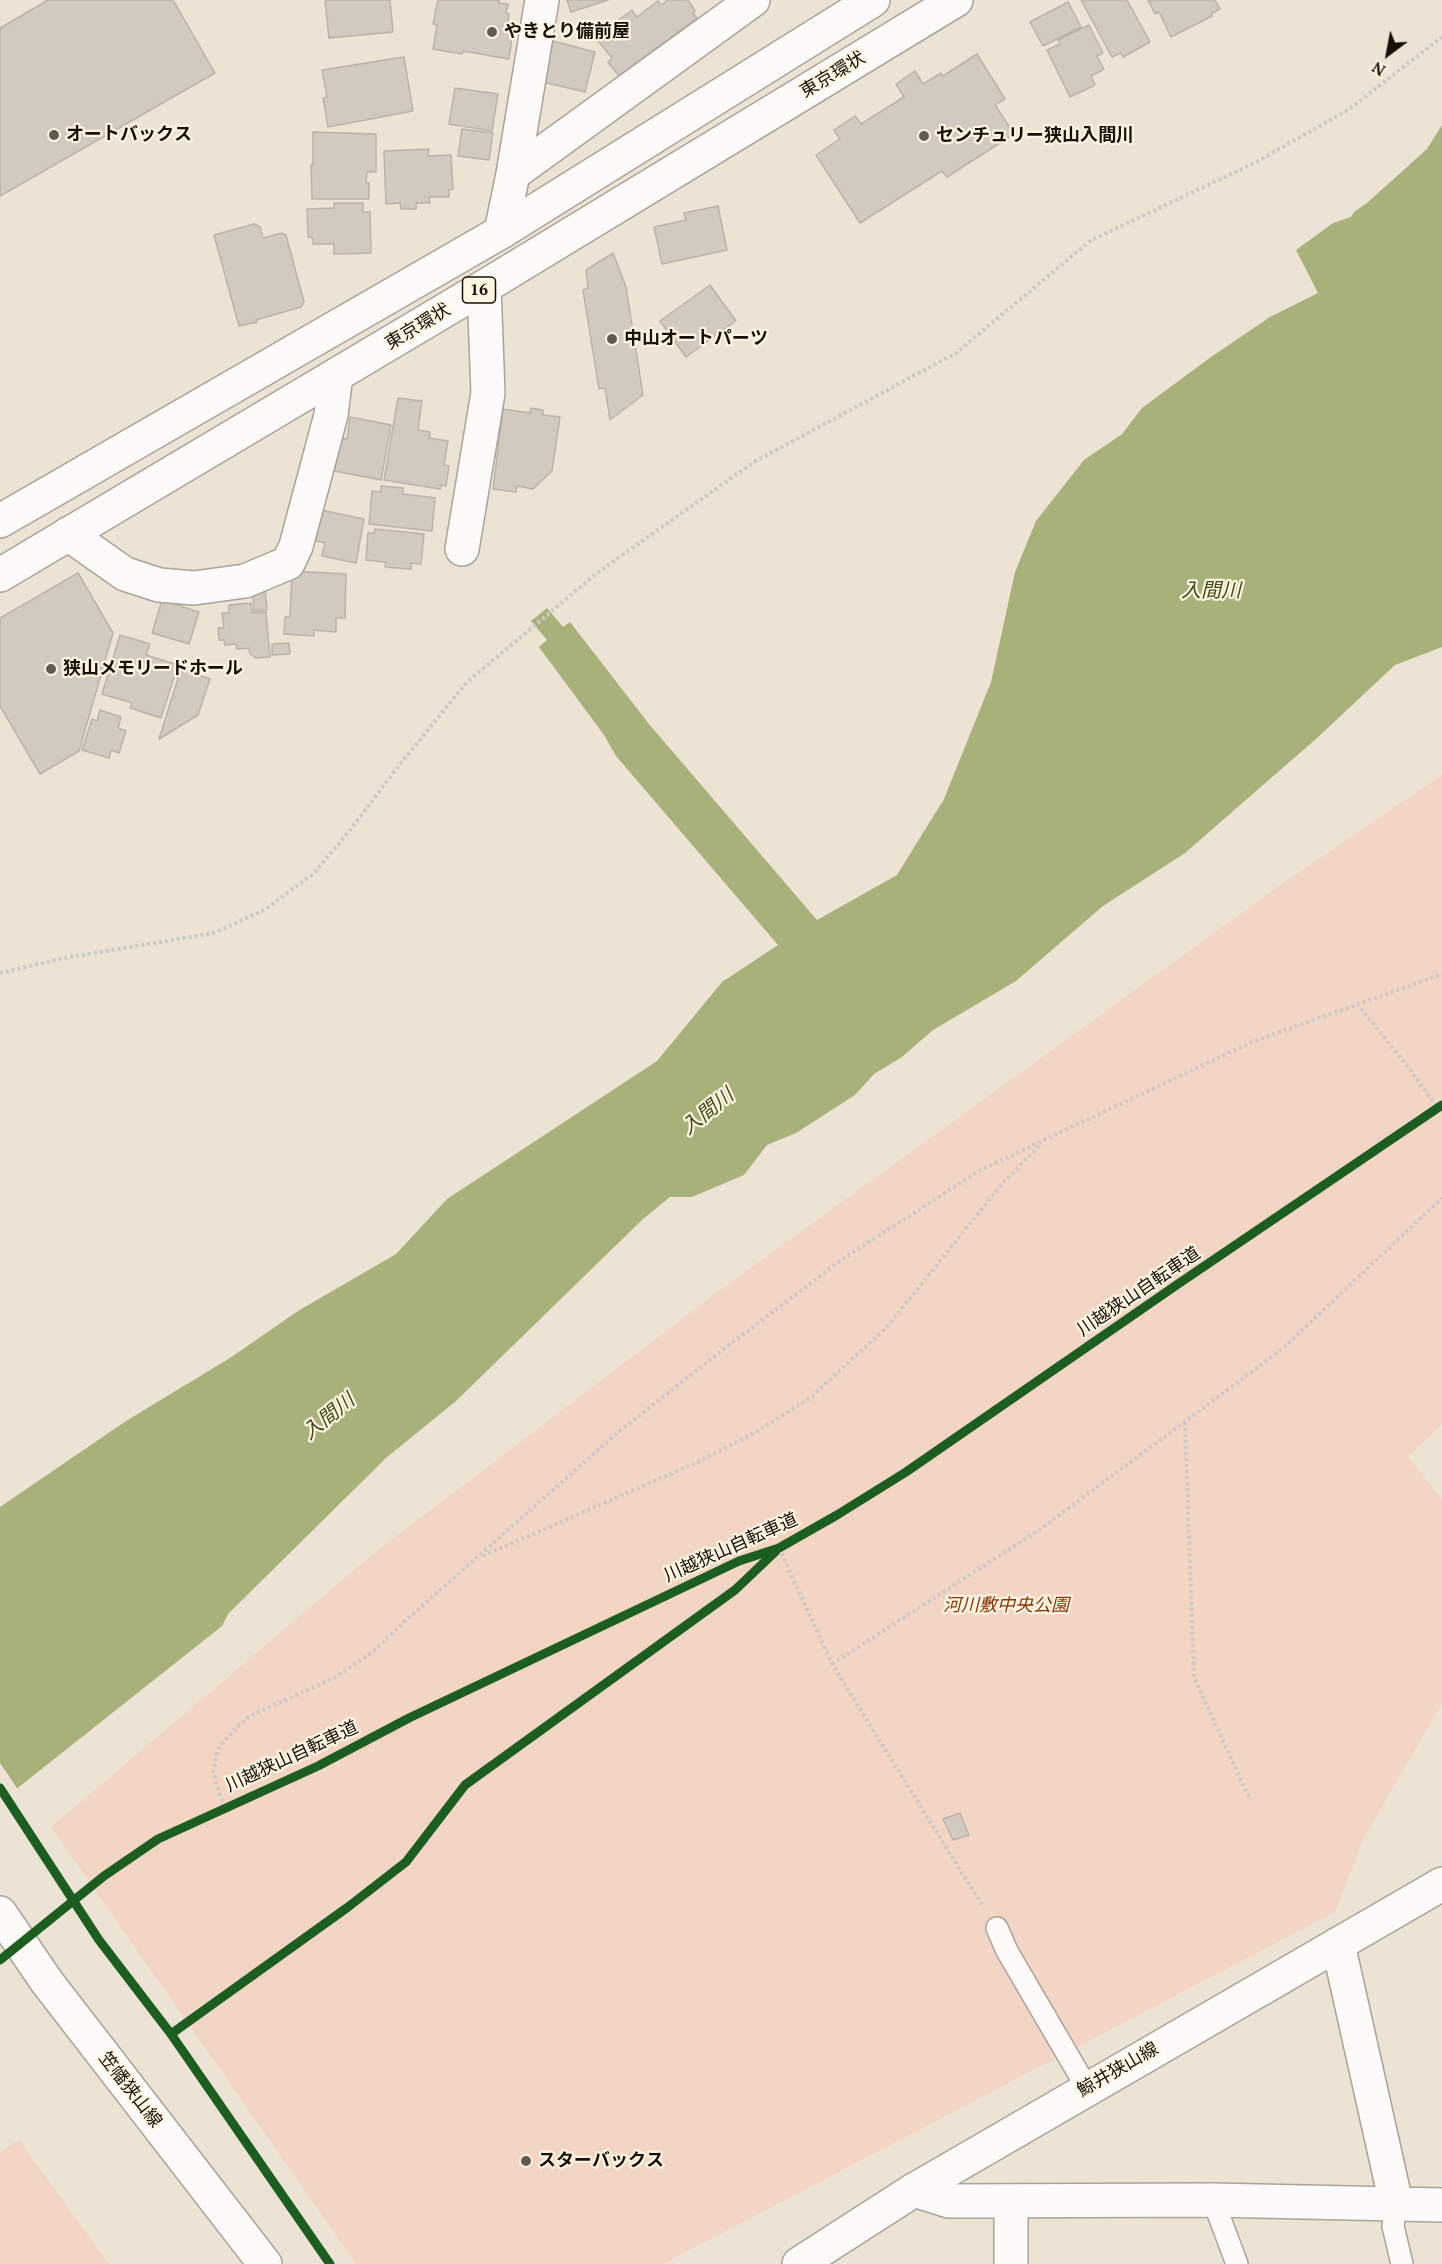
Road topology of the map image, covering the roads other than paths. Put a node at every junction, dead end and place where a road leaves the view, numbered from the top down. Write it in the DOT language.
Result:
graph roads {
  1 [pos="542,0"];
  2 [pos="753,0"];
  3 [pos="873,0"];
  4 [pos="956,0"];
  5 [pos="513,174"];
  6 [pos="501,232"];
  7 [pos="484,287"];
  8 [pos="336,375"];
  9 [pos="0,521"];
  10 [pos="68,534"];
  11 [pos="462,549"];
  12 [pos="0,574"];
  13 [pos="1442,1884"];
  14 [pos="0,1913"];
  15 [pos="997,1928"];
  16 [pos="1338,1944"];
  17 [pos="1087,2088"];
  18 [pos="914,2190"];
  19 [pos="1213,2200"];
  20 [pos="1011,2201"];
  21 [pos="1396,2202"];
  22 [pos="1442,2205"];
  23 [pos="265,2264"];
  24 [pos="799,2264"];
  25 [pos="1011,2264"];
  26 [pos="1237,2264"];
  27 [pos="1402,2264"];
  1 -- 5 [label="main road"];
  2 -- 5 [label="main road"];
  3 -- 6 [label="main road, 16"];
  4 -- 7 [label="main road, 東京環状 / 16"];
  5 -- 6 [label="main road"];
  6 -- 9 [label="main road, 16"];
  7 -- 8 [label="main road, 東京環状 / 16"];
  7 -- 11 [label="main road"];
  8 -- 10 [label="main road, 東京環状 / 16"];
  8 -- 10 [label="main road"];
  10 -- 12 [label="main road, 東京環状 / 16"];
  13 -- 16 [label="main road, 鯨井狭山線"];
  14 -- 23 [label="main road, 笠幡狭山線"];
  15 -- 17 [label="lane"];
  16 -- 17 [label="main road, 鯨井狭山線"];
  16 -- 21 [label="main road"];
  17 -- 18 [label="main road, 鯨井狭山線"];
  18 -- 20 [label="main road"];
  18 -- 24 [label="main road, 鯨井狭山線"];
  19 -- 20 [label="main road"];
  19 -- 21 [label="main road"];
  19 -- 26 [label="lane"];
  20 -- 25 [label="main road"];
  21 -- 22 [label="main road"];
  21 -- 27 [label="lane"];
}
